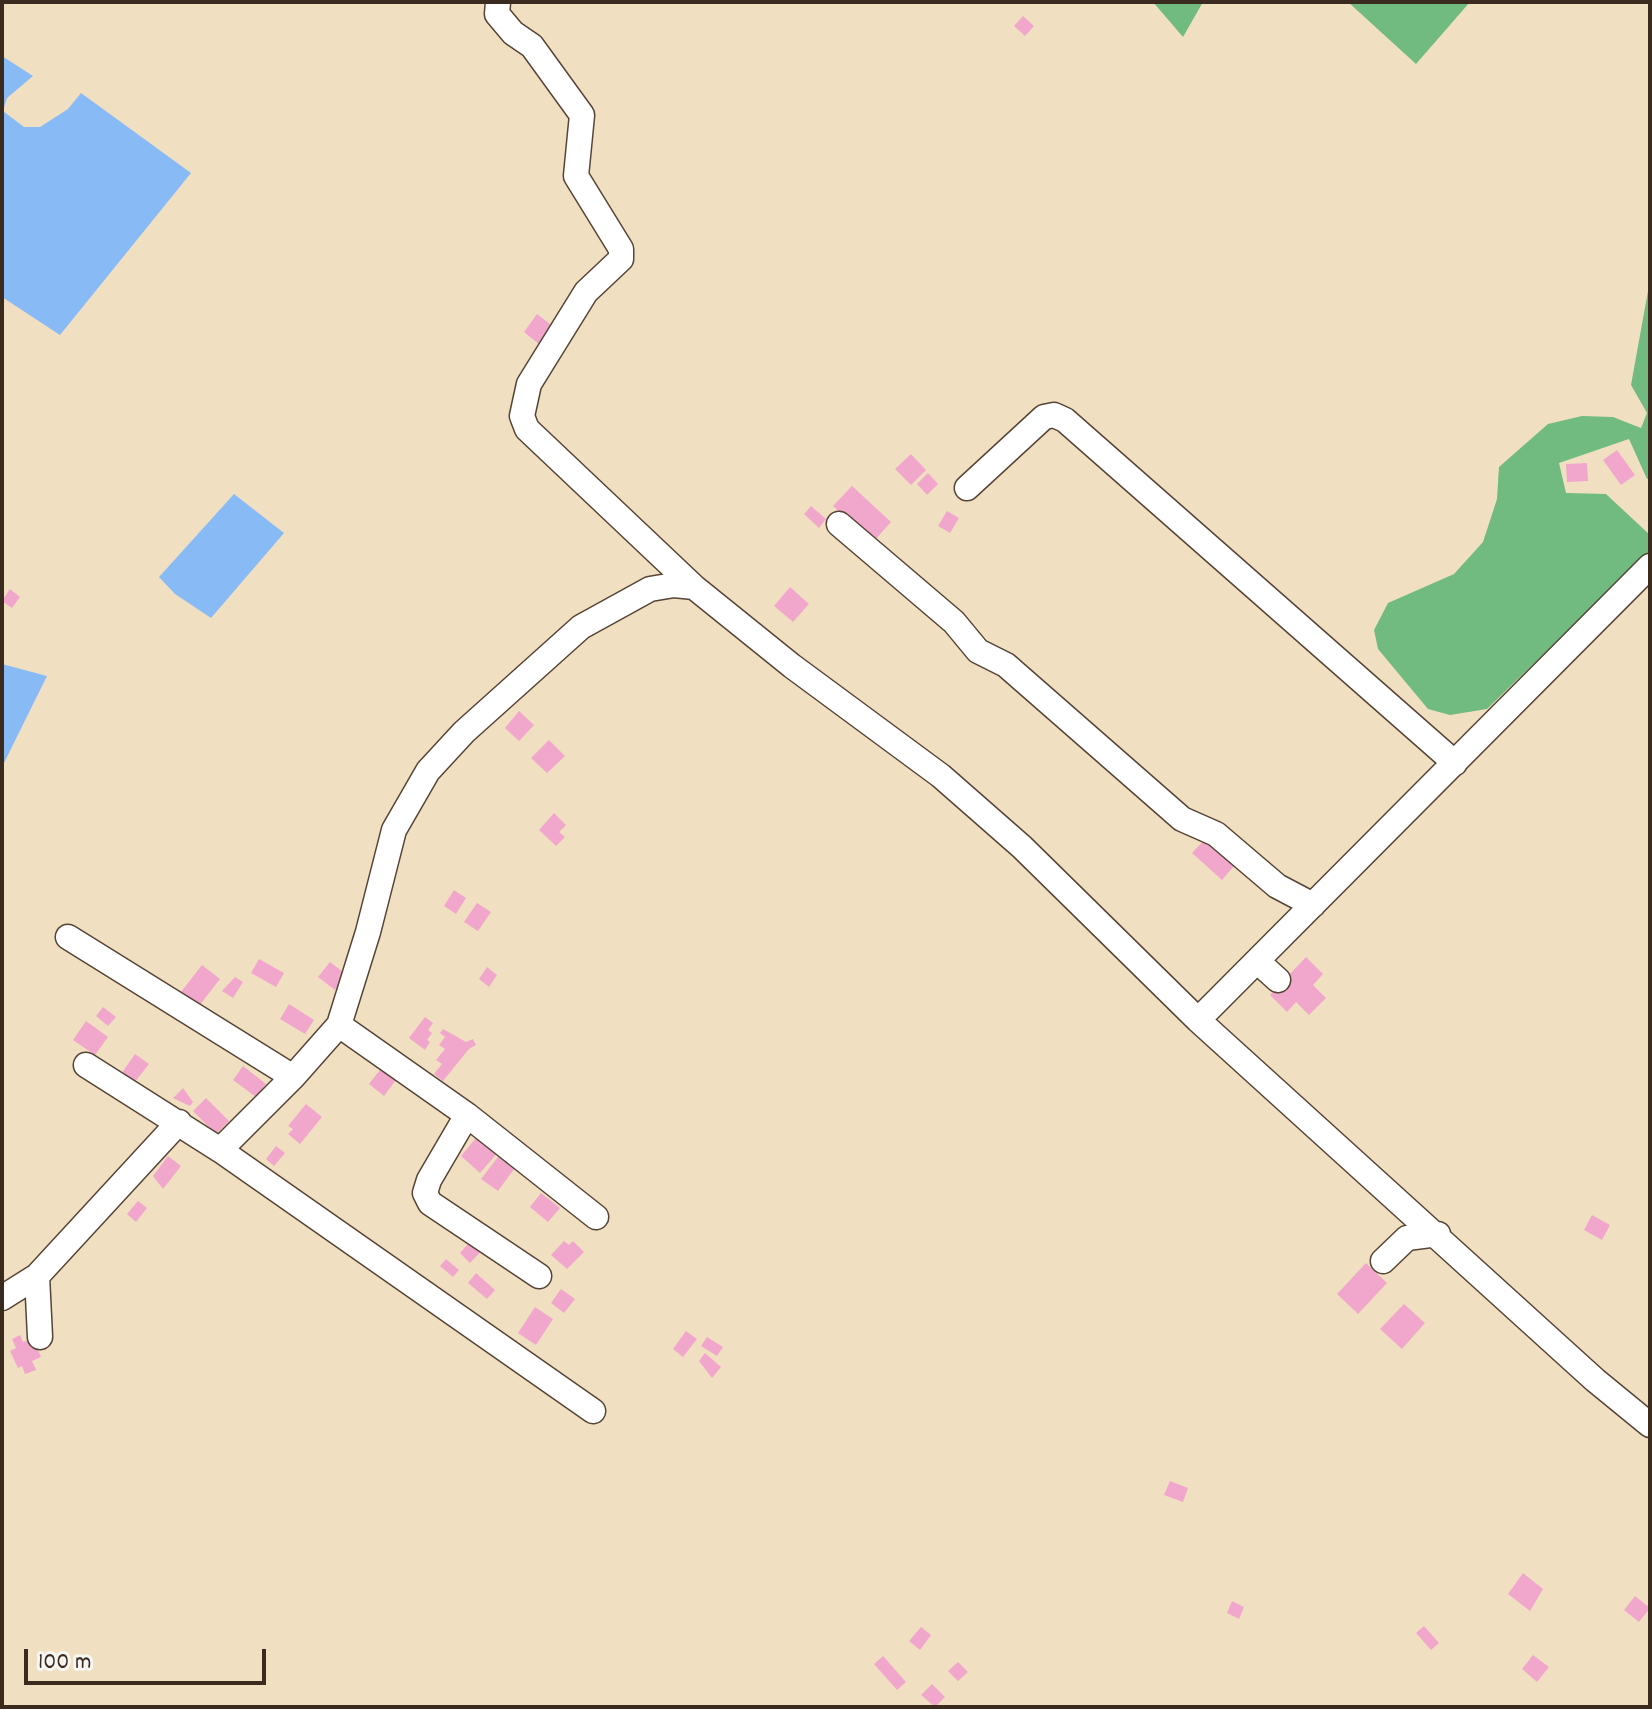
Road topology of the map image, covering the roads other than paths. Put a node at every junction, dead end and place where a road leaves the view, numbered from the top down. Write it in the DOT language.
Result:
graph roads {
  1 [pos="498,2"];
  2 [pos="967,488"];
  3 [pos="839,524"];
  4 [pos="1646,582"];
  5 [pos="694,587"];
  6 [pos="1455,763"];
  7 [pos="1313,905"];
  8 [pos="68,937"];
  9 [pos="1257,961"];
  10 [pos="1278,980"];
  11 [pos="1198,1020"];
  12 [pos="339,1025"];
  13 [pos="86,1065"];
  14 [pos="293,1077"];
  15 [pos="467,1115"];
  16 [pos="175,1136"];
  17 [pos="220,1150"];
  18 [pos="596,1217"];
  19 [pos="1438,1234"];
  20 [pos="1383,1261"];
  21 [pos="37,1276"];
  22 [pos="539,1276"];
  23 [pos="2,1298"];
  24 [pos="40,1337"];
  25 [pos="593,1411"];
  26 [pos="1650,1425"];
  1 -- 5 [label="street"];
  2 -- 6 [label="street"];
  3 -- 7 [label="street"];
  4 -- 6 [label="street"];
  5 -- 11 [label="street"];
  5 -- 12 [label="street"];
  6 -- 7 [label="street"];
  7 -- 9 [label="street"];
  8 -- 14 [label="street"];
  9 -- 10 [label="street"];
  9 -- 11 [label="street"];
  11 -- 19 [label="street"];
  12 -- 14 [label="street"];
  12 -- 15 [label="street"];
  13 -- 16 [label="street"];
  14 -- 17 [label="street"];
  15 -- 18 [label="street"];
  15 -- 22 [label="street"];
  16 -- 17 [label="street"];
  16 -- 21 [label="street"];
  17 -- 25 [label="street"];
  19 -- 20 [label="street"];
  19 -- 26 [label="street"];
  21 -- 23 [label="street"];
  21 -- 24 [label="street"];
}
